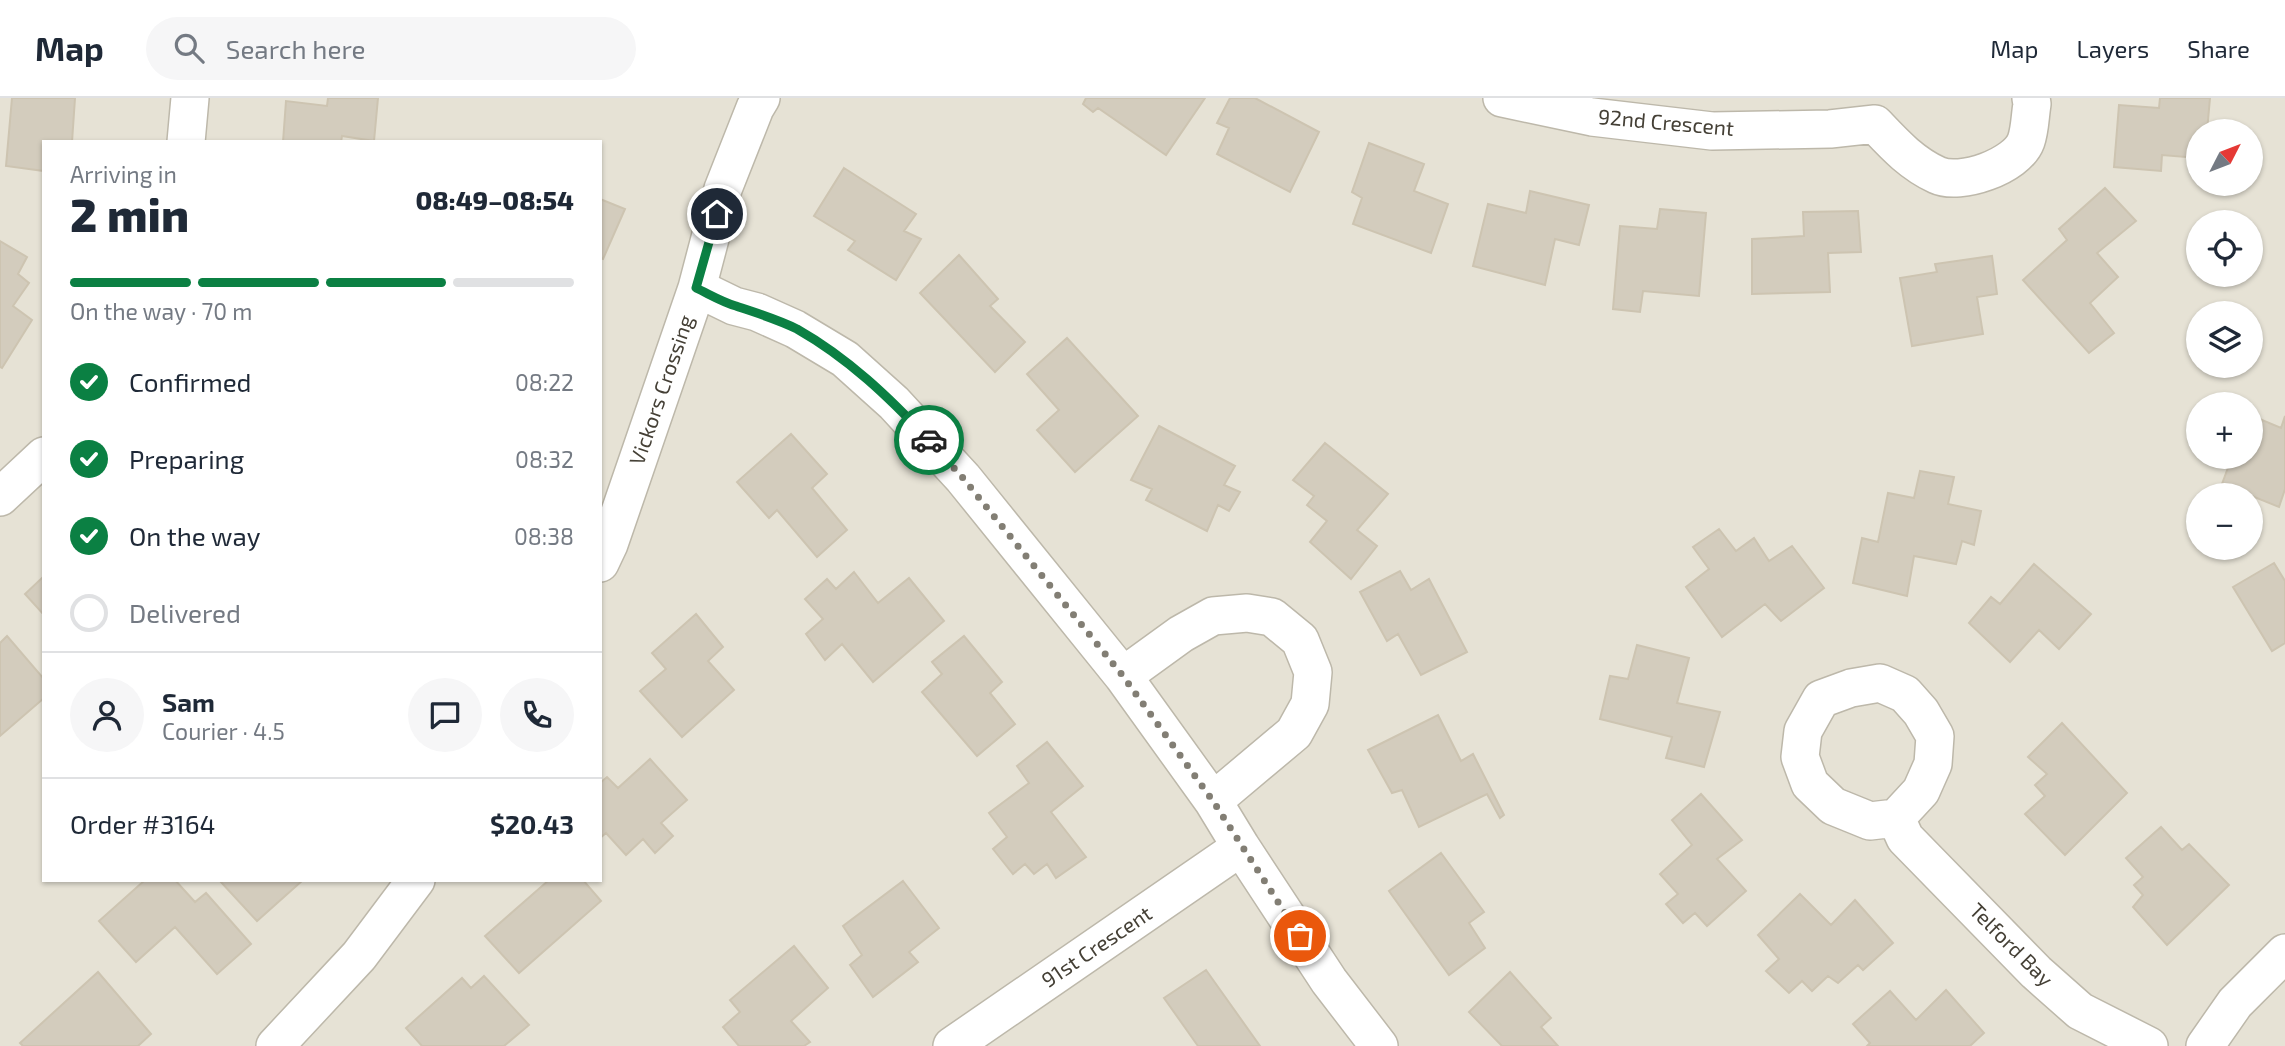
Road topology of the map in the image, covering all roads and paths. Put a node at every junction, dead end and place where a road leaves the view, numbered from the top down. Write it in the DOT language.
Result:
graph roads {
  1 [pos="190,98"];
  2 [pos="761,98"];
  3 [pos="1502,98"];
  4 [pos="2031,98"];
  5 [pos="1877,111"];
  6 [pos="186,140"];
  7 [pos="696,288"];
  8 [pos="42,458"];
  9 [pos="0,497"];
  10 [pos="602,559"];
  11 [pos="1123,676"];
  12 [pos="1213,801"];
  13 [pos="1896,818"];
  14 [pos="1241,847"];
  15 [pos="414,882"];
  16 [pos="2285,953"];
  17 [pos="275,1046"];
  18 [pos="952,1046"];
  19 [pos="1379,1046"];
  20 [pos="2149,1046"];
  21 [pos="2205,1046"];
  1 -- 6 [label="street"];
  2 -- 7 [label="street, Vickors Crossing"];
  3 -- 5 [label="street, 92nd Crescent"];
  4 -- 5 [label="street, 92nd Crescent"];
  7 -- 10 [label="street, Vickors Crossing"];
  7 -- 11 [label="street"];
  8 -- 9 [label="street"];
  11 -- 12 [label="street"];
  11 -- 12 [label="street"];
  12 -- 14 [label="street"];
  13 -- 20 [label="street, Telford Bay"];
  14 -- 18 [label="street, 91st Crescent"];
  14 -- 19 [label="street"];
  15 -- 17 [label="street"];
  16 -- 21 [label="street"];
}
